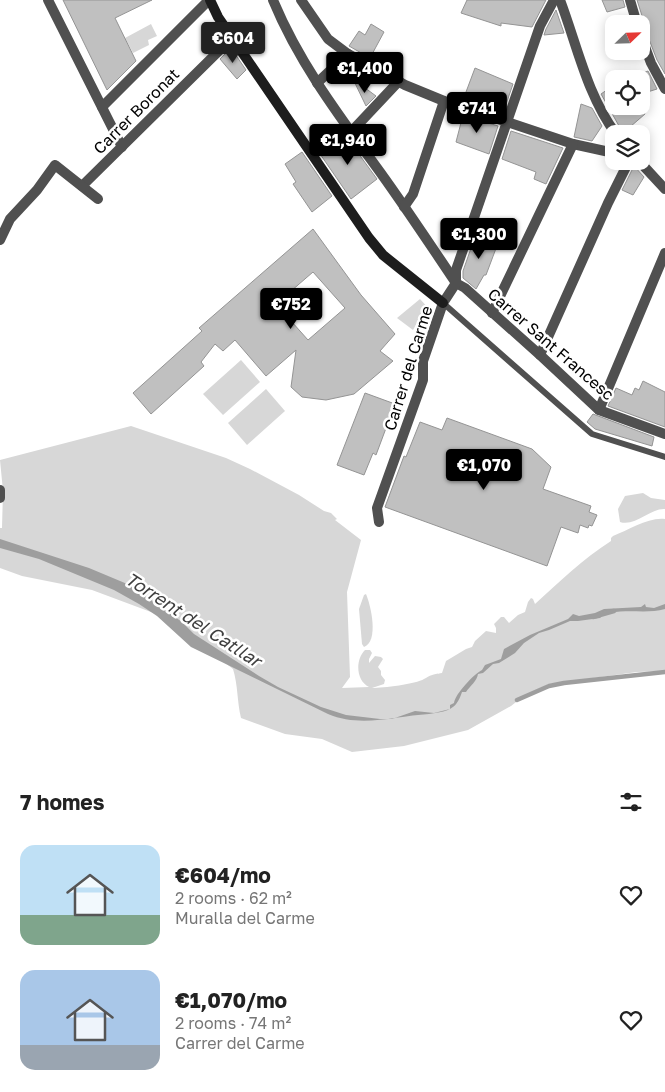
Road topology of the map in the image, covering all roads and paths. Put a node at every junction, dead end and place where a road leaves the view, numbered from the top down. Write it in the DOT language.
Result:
graph roads {
  1 [pos="48,0"];
  2 [pos="210,0"];
  3 [pos="273,0"];
  4 [pos="301,0"];
  5 [pos="554,0"];
  6 [pos="560,0"];
  7 [pos="630,0"];
  8 [pos="634,15"];
  9 [pos="230,39"];
  10 [pos="348,54"];
  11 [pos="650,60"];
  12 [pos="399,81"];
  13 [pos="317,83"];
  14 [pos="665,89"];
  15 [pos="444,101"];
  16 [pos="102,106"];
  17 [pos="508,122"];
  18 [pos="610,125"];
  19 [pos="351,132"];
  20 [pos="573,144"];
  21 [pos="122,147"];
  22 [pos="605,151"];
  23 [pos="625,170"];
  24 [pos="647,170"];
  25 [pos="82,186"];
  26 [pos="665,189"];
  27 [pos="98,200"];
  28 [pos="404,207"];
  29 [pos="0,240"];
  30 [pos="665,252"];
  31 [pos="456,283"];
  32 [pos="443,303"];
  33 [pos="492,313"];
  34 [pos="540,355"];
  35 [pos="599,410"];
  36 [pos="665,434"];
  37 [pos="665,457"];
  38 [pos="0,490"];
  39 [pos="0,498"];
  40 [pos="379,522"];
  1 -- 16 [label="street"];
  2 -- 9 [label="main road"];
  2 -- 16 [label="street"];
  3 -- 13 [label="street, Carrer Sant Francesc"];
  4 -- 10 [label="street"];
  5 -- 17 [label="street, Carrer del Carme"];
  6 -- 18 [label="street"];
  7 -- 8 [label="street"];
  9 -- 21 [label="street, Carrer Boronat"];
  9 -- 32 [label="main road"];
  10 -- 12 [label="street"];
  10 -- 13 [label="street"];
  11 -- 14 [label="street"];
  12 -- 15 [label="street"];
  12 -- 19 [label="street"];
  13 -- 19 [label="street, Carrer Sant Francesc"];
  15 -- 17 [label="street"];
  15 -- 28 [label="street"];
  16 -- 21 [label="street"];
  17 -- 20 [label="street"];
  17 -- 31 [label="street, Carrer del Carme"];
  19 -- 28 [label="street, Carrer Sant Francesc"];
  20 -- 22 [label="street"];
  20 -- 33 [label="street"];
  21 -- 25 [label="street, Carrer Boronat"];
  23 -- 34 [label="street"];
  24 -- 26 [label="street"];
  25 -- 27 [label="street"];
  25 -- 29 [label="street"];
  28 -- 31 [label="street, Carrer Sant Francesc"];
  30 -- 35 [label="street"];
  31 -- 32 [label="street, Carrer del Carme"];
  31 -- 33 [label="street, Carrer Sant Francesc"];
  32 -- 37 [label="lane"];
  32 -- 40 [label="street, Carrer del Carme"];
  33 -- 34 [label="street, Carrer Sant Francesc"];
  34 -- 35 [label="street, Carrer Sant Francesc"];
  35 -- 36 [label="street, Carrer Sant Francesc"];
  38 -- 39 [label="street"];
}
